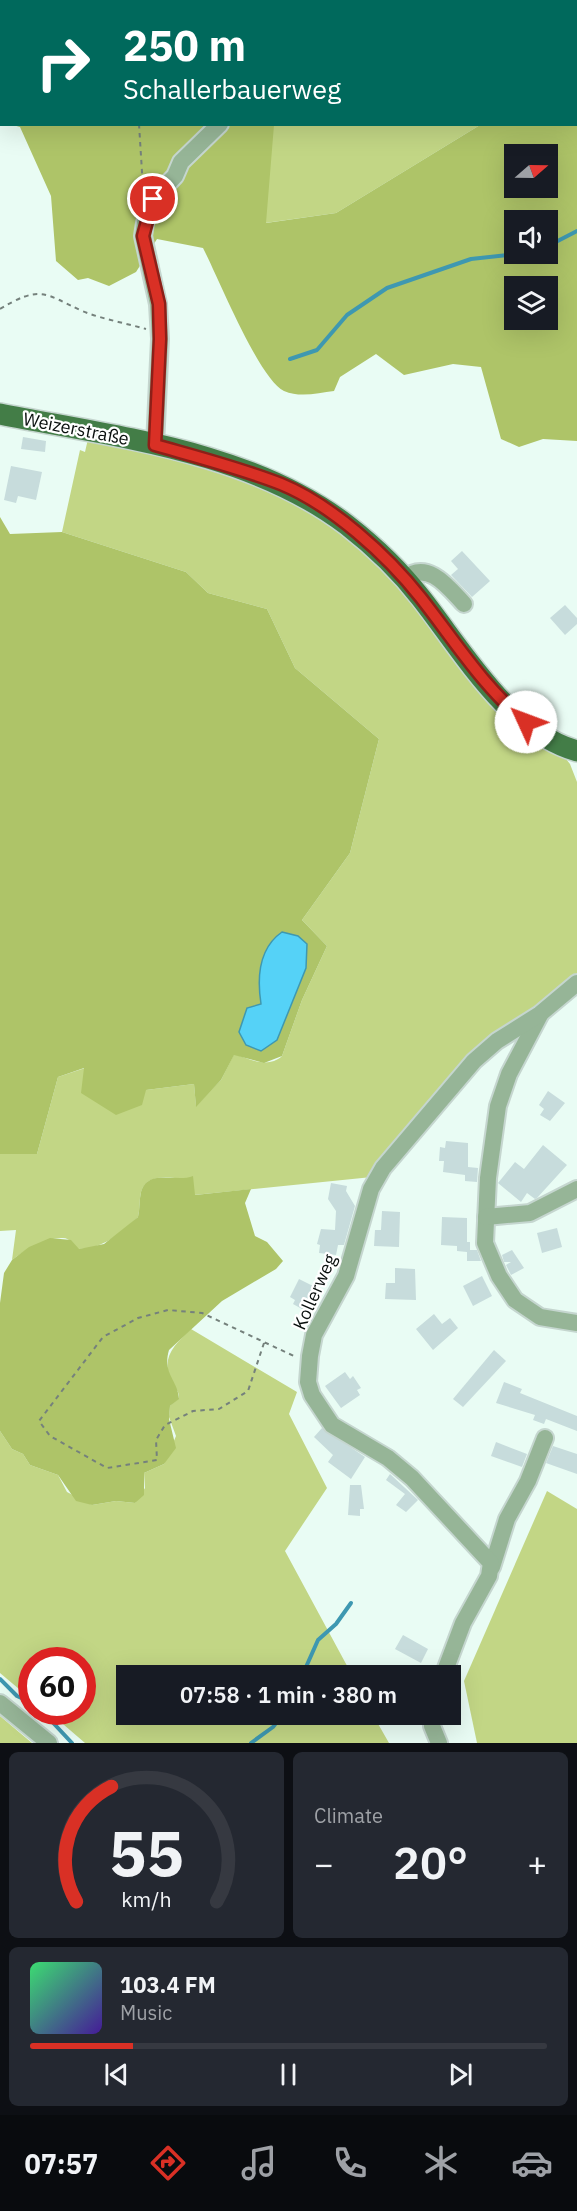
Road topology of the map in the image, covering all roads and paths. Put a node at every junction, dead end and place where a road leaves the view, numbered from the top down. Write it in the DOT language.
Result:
graph roads {
  1 [pos="139,126"];
  2 [pos="218,126"];
  3 [pos="143,189"];
  4 [pos="0,309"];
  5 [pos="160,339"];
  6 [pos="0,414"];
  7 [pos="155,445"];
  8 [pos="404,579"];
  9 [pos="464,604"];
  10 [pos="576,753"];
  11 [pos="577,983"];
  12 [pos="540,1014"];
  13 [pos="577,1189"];
  14 [pos="486,1217"];
  15 [pos="577,1323"];
  16 [pos="264,1343"];
  17 [pos="309,1363"];
  18 [pos="545,1438"];
  19 [pos="492,1567"];
  20 [pos="446,1665"];
  21 [pos="0,1702"];
  22 [pos="432,1725"];
  23 [pos="49,1743"];
  24 [pos="439,1743"];
  1 -- 3 [label="path"];
  2 -- 5 [label="street"];
  4 -- 5 [label="path"];
  5 -- 7 [label="street"];
  6 -- 7 [label="main road, Weizerstraße"];
  7 -- 8 [label="main road, Weizerstraße"];
  8 -- 9 [label="street"];
  8 -- 10 [label="main road, Weizerstraße"];
  11 -- 12 [label="street, Kollerweg"];
  12 -- 14 [label="street, Kollerweg"];
  12 -- 17 [label="street, Kollerweg"];
  13 -- 14 [label="street"];
  14 -- 15 [label="street, Kollerweg"];
  16 -- 16 [label="path"];
  16 -- 17 [label="path"];
  17 -- 19 [label="street, Kollerweg"];
  18 -- 19 [label="street"];
  19 -- 20 [label="street"];
  21 -- 23 [label="street"];
  22 -- 24 [label="street"];
}
